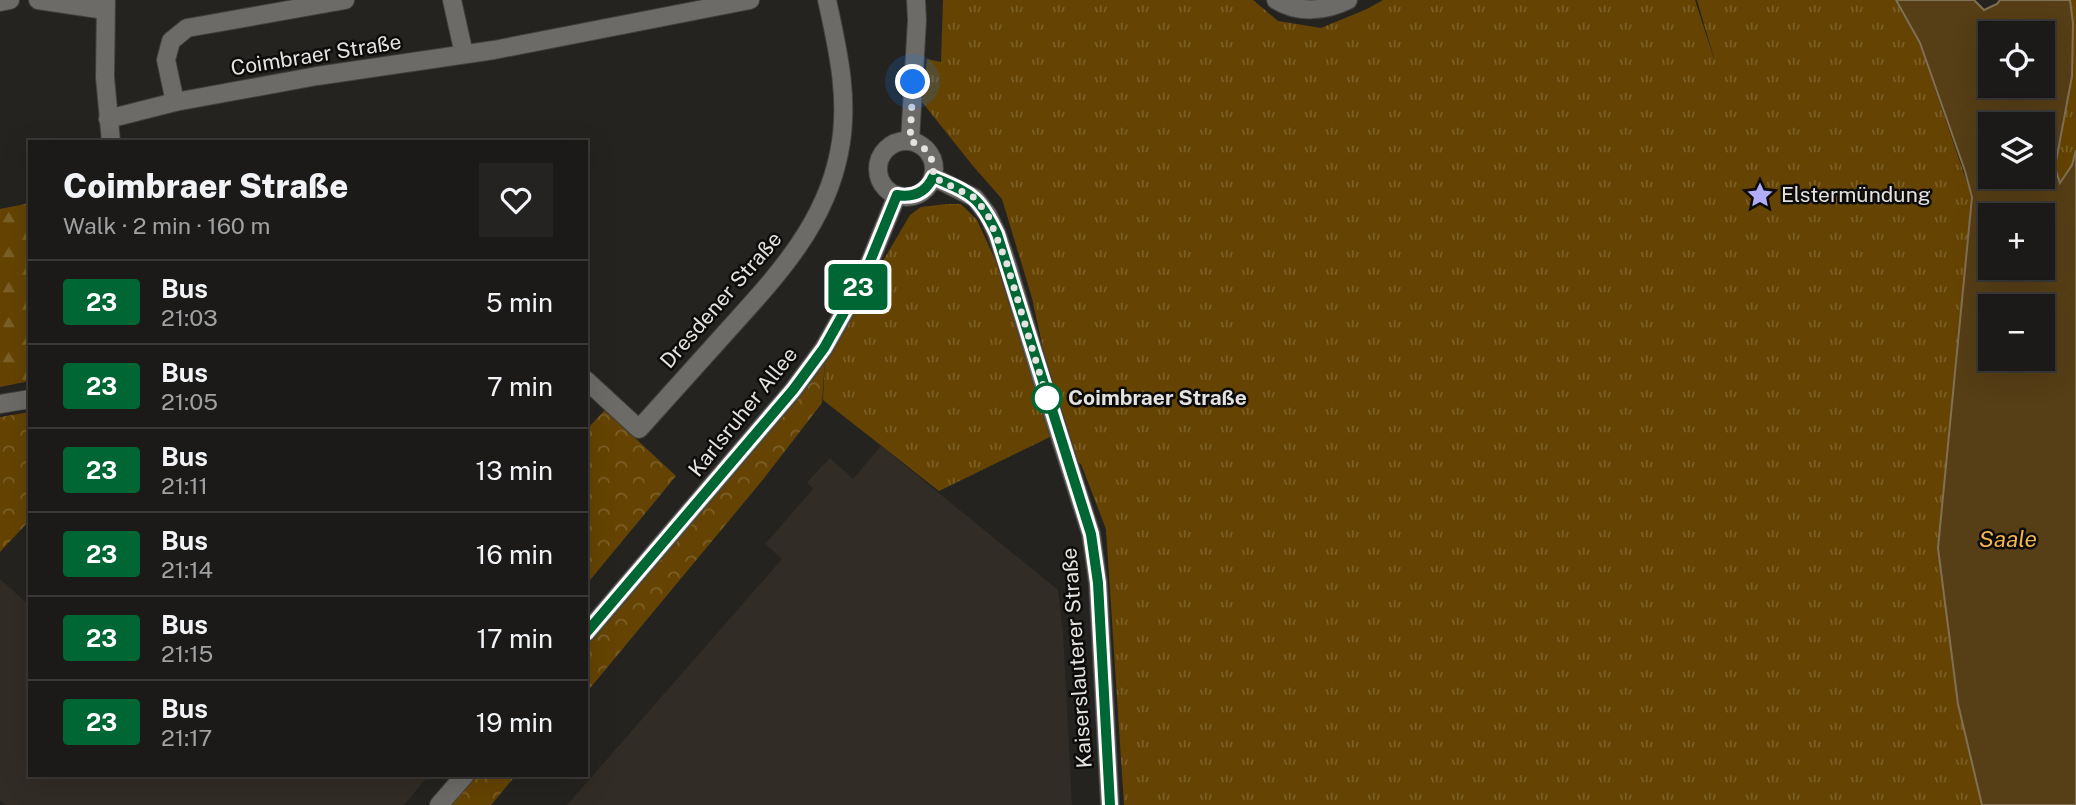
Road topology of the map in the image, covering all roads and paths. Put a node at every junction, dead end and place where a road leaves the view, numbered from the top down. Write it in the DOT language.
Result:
graph roads {
  1 [pos="10,0"];
  2 [pos="38,0"];
  3 [pos="345,0"];
  4 [pos="452,0"];
  5 [pos="750,0"];
  6 [pos="827,0"];
  7 [pos="916,0"];
  8 [pos="1276,0"];
  9 [pos="1348,0"];
  10 [pos="0,2"];
  11 [pos="106,5"];
  12 [pos="464,54"];
  13 [pos="175,102"];
  14 [pos="108,119"];
  15 [pos="110,140"];
  16 [pos="910,141"];
  17 [pos="933,177"];
  18 [pos="897,195"];
  19 [pos="588,382"];
  20 [pos="28,398"];
  21 [pos="0,404"];
  22 [pos="588,631"];
  23 [pos="463,777"];
  24 [pos="439,805"];
  25 [pos="1110,805"];
  1 -- 10 [label="street"];
  2 -- 11 [label="street"];
  3 -- 13 [label="street"];
  4 -- 12 [label="street"];
  5 -- 12 [label="street, Coimbraer Straße"];
  6 -- 19 [label="street, Dresdener Straße"];
  7 -- 16 [label="street"];
  8 -- 9 [label="street"];
  11 -- 14 [label="street"];
  12 -- 13 [label="street, Coimbraer Straße"];
  13 -- 14 [label="street, Coimbraer Straße"];
  14 -- 15 [label="street"];
  16 -- 17 [label="street"];
  16 -- 18 [label="street"];
  17 -- 18 [label="street"];
  17 -- 25 [label="street, Kaiserslauterer Straße"];
  18 -- 22 [label="street, Karlsruher Allee"];
  20 -- 21 [label="street"];
  23 -- 24 [label="street"];
}
